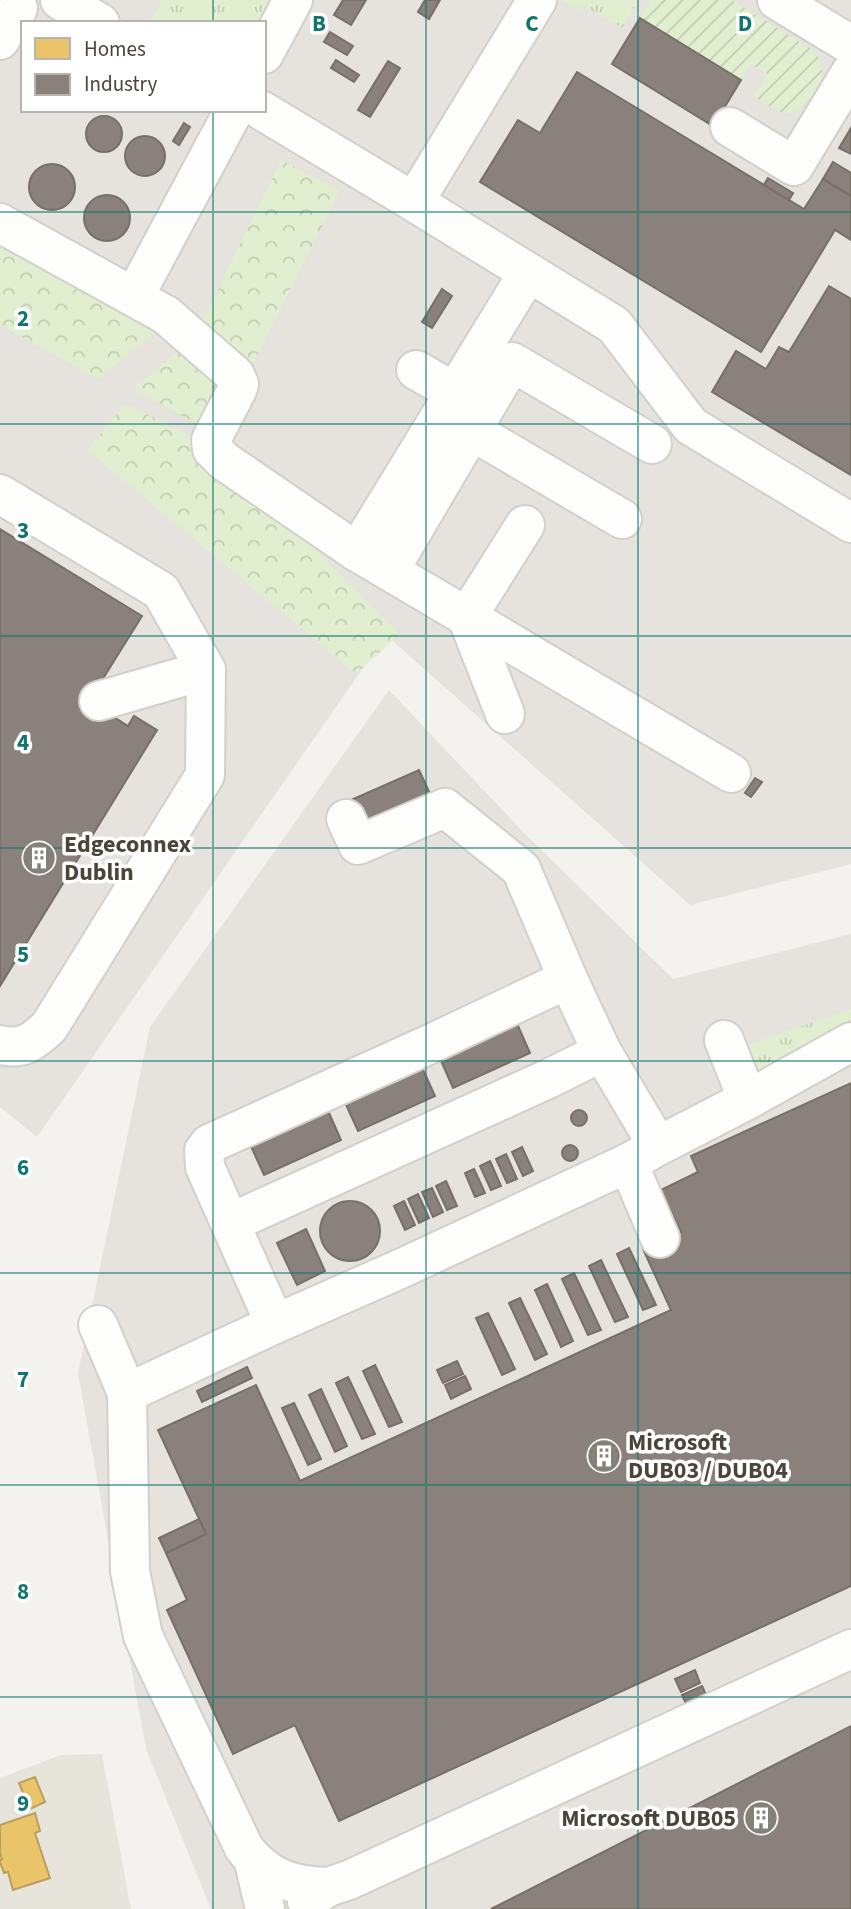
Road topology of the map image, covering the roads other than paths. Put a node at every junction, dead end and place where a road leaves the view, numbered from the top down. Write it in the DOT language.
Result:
graph roads {
  1 [pos="60,0"];
  2 [pos="293,0"];
  3 [pos="537,0"];
  4 [pos="777,0"];
  5 [pos="18,8"];
  6 [pos="816,10"];
  7 [pos="97,21"];
  8 [pos="0,40"];
  9 [pos="851,45"];
  10 [pos="266,50"];
  11 [pos="851,72"];
  12 [pos="233,112"];
  13 [pos="264,112"];
  14 [pos="730,127"];
  15 [pos="414,202"];
  16 [pos="0,223"];
  17 [pos="528,273"];
  18 [pos="134,297"];
  19 [pos="416,370"];
  20 [pos="454,392"];
  21 [pos="472,431"];
  22 [pos="652,444"];
  23 [pos="0,494"];
  24 [pos="622,519"];
  25 [pos="851,523"];
  26 [pos="525,524"];
  27 [pos="357,552"];
  28 [pos="389,571"];
  29 [pos="467,617"];
  30 [pos="206,670"];
  31 [pos="99,701"];
  32 [pos="506,714"];
  33 [pos="730,773"];
  34 [pos="346,819"];
  35 [pos="568,979"];
  36 [pos="723,1040"];
  37 [pos="851,1042"];
  38 [pos="0,1045"];
  39 [pos="602,1052"];
  40 [pos="751,1098"];
  41 [pos="643,1154"];
  42 [pos="230,1223"];
  43 [pos="660,1238"];
  44 [pos="275,1324"];
  45 [pos="98,1325"];
  46 [pos="127,1393"];
  47 [pos="851,1649"];
  48 [pos="254,1862"];
  49 [pos="328,1887"];
  50 [pos="265,1909"];
  51 [pos="296,1909"];
  1 -- 7 [label="lane"];
  2 -- 10 [label="lane"];
  3 -- 15 [label="lane"];
  4 -- 6 [label="lane"];
  5 -- 8 [label="lane"];
  6 -- 9 [label="lane"];
  11 -- 14 [label="lane"];
  12 -- 18 [label="lane"];
  13 -- 15 [label="lane"];
  15 -- 17 [label="lane"];
  16 -- 18 [label="lane"];
  17 -- 20 [label="lane"];
  17 -- 25 [label="lane"];
  18 -- 27 [label="lane"];
  19 -- 20 [label="lane"];
  20 -- 27 [label="lane"];
  21 -- 22 [label="lane"];
  21 -- 24 [label="lane"];
  21 -- 28 [label="lane"];
  23 -- 30 [label="lane"];
  26 -- 29 [label="lane"];
  27 -- 28 [label="lane"];
  28 -- 29 [label="lane"];
  29 -- 32 [label="lane"];
  29 -- 33 [label="lane"];
  30 -- 31 [label="lane"];
  30 -- 38 [label="lane"];
  34 -- 35 [label="lane"];
  35 -- 39 [label="lane"];
  35 -- 42 [label="lane"];
  36 -- 40 [label="lane"];
  37 -- 40 [label="lane"];
  39 -- 41 [label="lane"];
  39 -- 42 [label="lane"];
  40 -- 41 [label="lane"];
  41 -- 43 [label="lane"];
  41 -- 44 [label="lane"];
  42 -- 44 [label="lane"];
  44 -- 46 [label="lane"];
  45 -- 46 [label="lane"];
  46 -- 48 [label="lane"];
  47 -- 49 [label="lane"];
  48 -- 49 [label="lane"];
  48 -- 50 [label="lane"];
  49 -- 51 [label="lane"];
}
